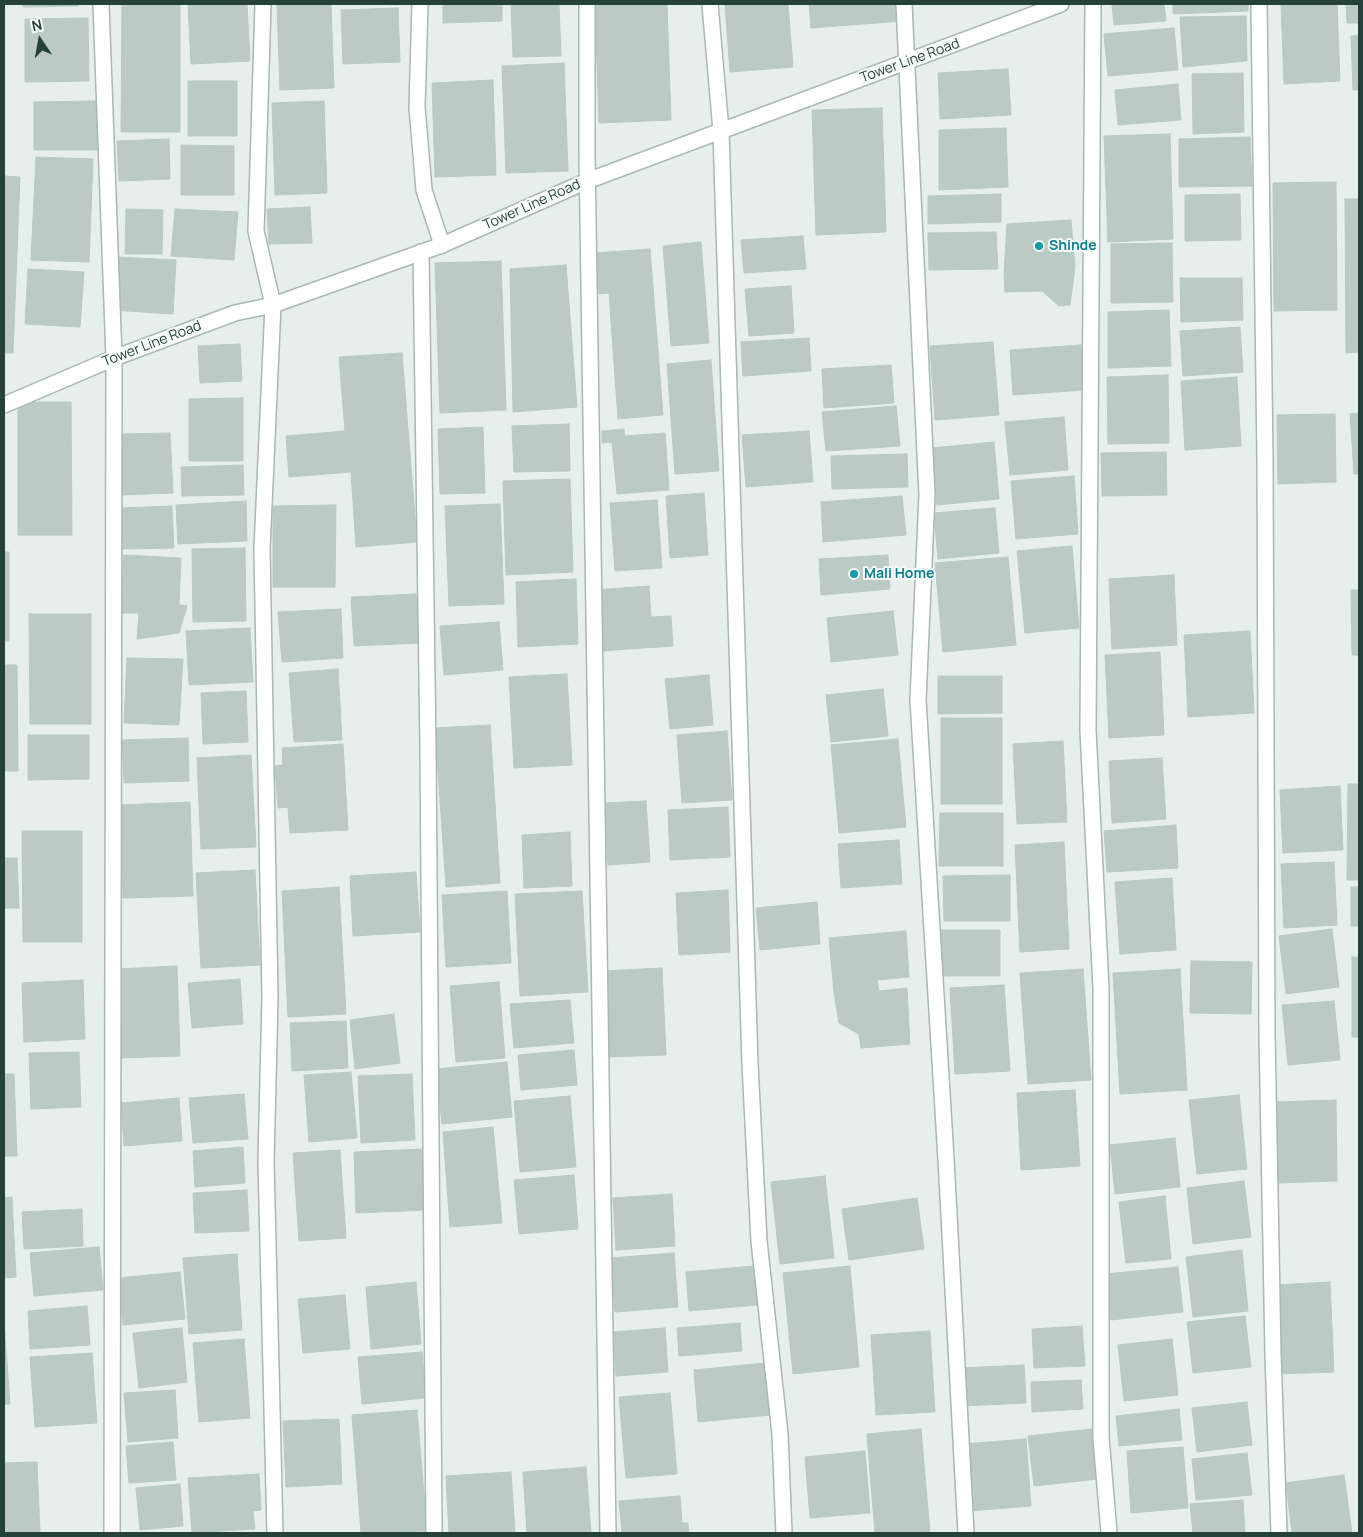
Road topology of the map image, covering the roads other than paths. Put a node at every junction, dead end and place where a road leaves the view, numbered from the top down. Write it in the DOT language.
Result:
graph roads {
  1 [pos="101,4"];
  2 [pos="263,4"];
  3 [pos="420,4"];
  4 [pos="587,4"];
  5 [pos="710,4"];
  6 [pos="904,4"];
  7 [pos="1061,4"];
  8 [pos="1093,4"];
  9 [pos="1259,4"];
  10 [pos="907,62"];
  11 [pos="721,131"];
  12 [pos="587,181"];
  13 [pos="442,244"];
  14 [pos="421,252"];
  15 [pos="273,305"];
  16 [pos="114,358"];
  17 [pos="4,405"];
  18 [pos="112,1533"];
  19 [pos="275,1533"];
  20 [pos="434,1533"];
  21 [pos="608,1533"];
  22 [pos="784,1533"];
  23 [pos="966,1533"];
  24 [pos="1109,1533"];
  25 [pos="1279,1533"];
  1 -- 16 [label="street"];
  2 -- 15 [label="street"];
  3 -- 13 [label="street"];
  4 -- 12 [label="street"];
  5 -- 11 [label="street"];
  6 -- 10 [label="street"];
  7 -- 10 [label="street, Tower Line Road"];
  8 -- 24 [label="street"];
  9 -- 25 [label="street"];
  10 -- 11 [label="street, Tower Line Road"];
  10 -- 23 [label="street"];
  11 -- 12 [label="street, Tower Line Road"];
  11 -- 22 [label="street"];
  12 -- 13 [label="street, Tower Line Road"];
  12 -- 21 [label="street"];
  13 -- 14 [label="street, Tower Line Road"];
  14 -- 15 [label="street, Tower Line Road"];
  14 -- 20 [label="street"];
  15 -- 16 [label="street, Tower Line Road"];
  15 -- 19 [label="street"];
  16 -- 17 [label="street, Tower Line Road"];
  16 -- 18 [label="street"];
}
